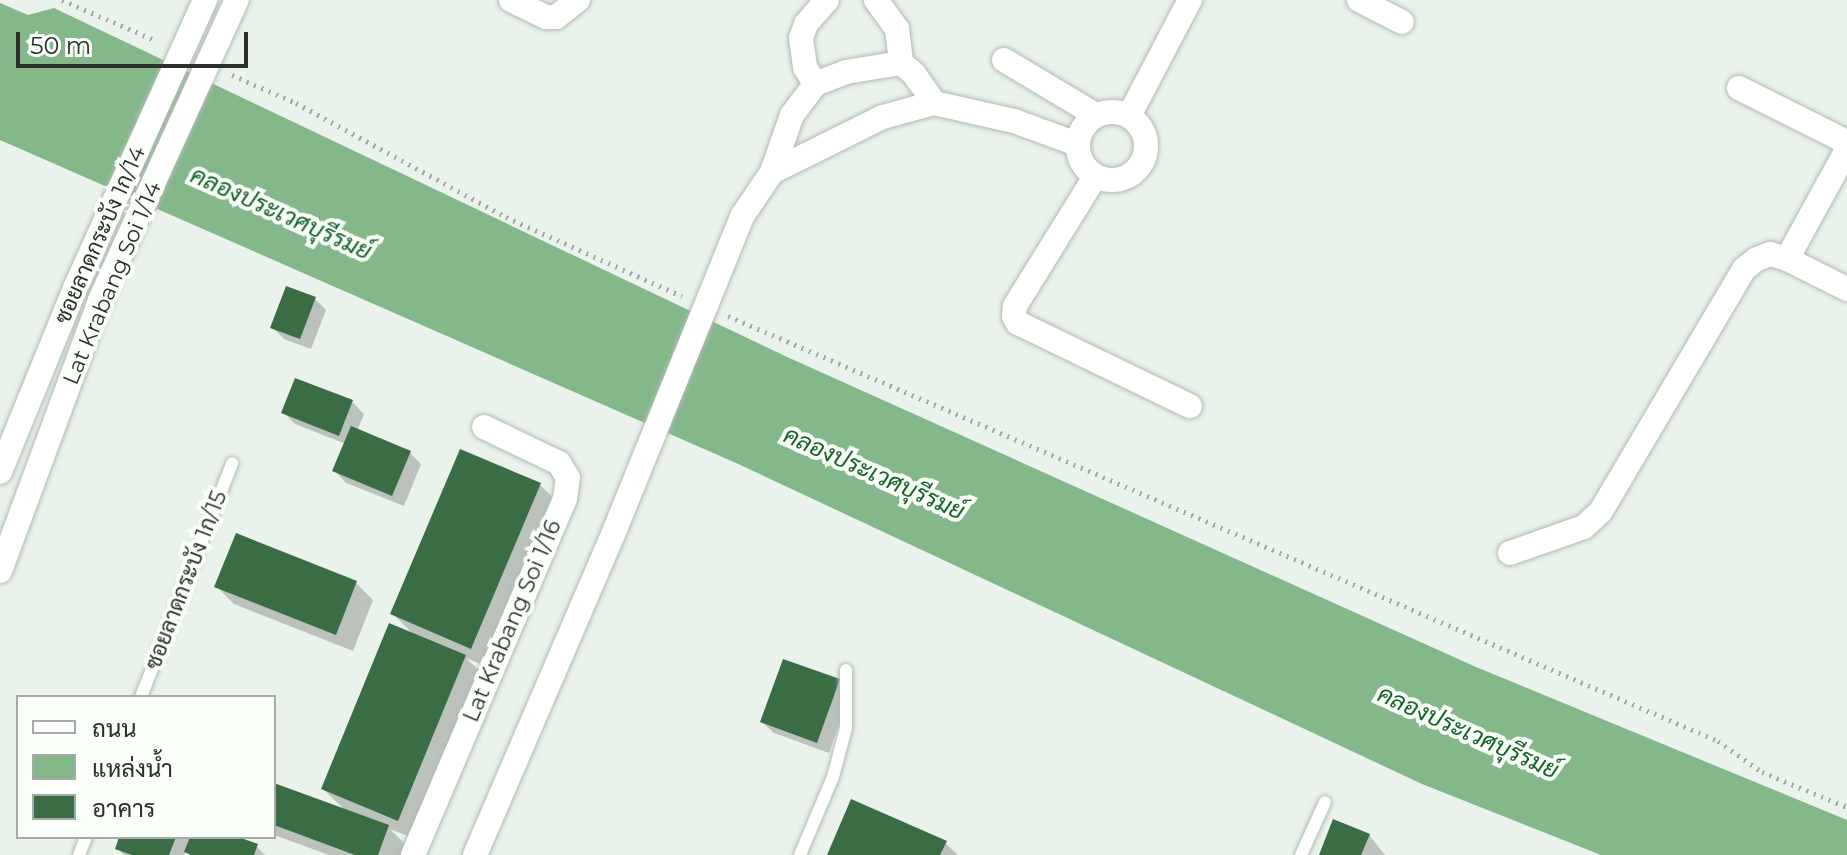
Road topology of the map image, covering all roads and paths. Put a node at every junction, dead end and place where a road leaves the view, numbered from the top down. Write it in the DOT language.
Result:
graph roads {
  1 [pos="62,0"];
  2 [pos="205,0"];
  3 [pos="237,0"];
  4 [pos="511,0"];
  5 [pos="578,0"];
  6 [pos="876,0"];
  7 [pos="1190,0"];
  8 [pos="1359,0"];
  9 [pos="822,1"];
  10 [pos="1402,22"];
  11 [pos="172,48"];
  12 [pos="1004,60"];
  13 [pos="901,63"];
  14 [pos="227,72"];
  15 [pos="815,84"];
  16 [pos="1739,88"];
  17 [pos="934,103"];
  18 [pos="1096,115"];
  19 [pos="1129,116"];
  20 [pos="1847,142"];
  21 [pos="1077,144"];
  22 [pos="1847,150"];
  23 [pos="772,172"];
  24 [pos="1095,177"];
  25 [pos="1787,259"];
  26 [pos="1847,289"];
  27 [pos="696,302"];
  28 [pos="725,315"];
  29 [pos="34,388"];
  30 [pos="63,398"];
  31 [pos="1190,406"];
  32 [pos="484,427"];
  33 [pos="232,463"];
  34 [pos="0,472"];
  35 [pos="1510,553"];
  36 [pos="0,571"];
  37 [pos="846,670"];
  38 [pos="142,695"];
  39 [pos="1325,802"];
  40 [pos="1847,807"];
  41 [pos="413,855"];
  42 [pos="475,855"];
  43 [pos="800,855"];
  44 [pos="1301,855"];
  1 -- 11 [label="path"];
  2 -- 29 [label="street, ซอยลาดกระบัง 1ก/14"];
  3 -- 30 [label="street, Lat Krabang Soi 1/14"];
  4 -- 5 [label="street"];
  6 -- 13 [label="street"];
  7 -- 19 [label="street"];
  8 -- 10 [label="street"];
  9 -- 15 [label="street"];
  12 -- 18 [label="street"];
  13 -- 15 [label="street"];
  13 -- 17 [label="street"];
  14 -- 27 [label="path"];
  15 -- 23 [label="street"];
  16 -- 20 [label="street"];
  17 -- 21 [label="street"];
  17 -- 23 [label="street"];
  18 -- 19 [label="street"];
  18 -- 21 [label="street"];
  19 -- 24 [label="street"];
  21 -- 24 [label="street"];
  22 -- 25 [label="street"];
  23 -- 42 [label="street"];
  24 -- 31 [label="street"];
  25 -- 26 [label="street"];
  25 -- 35 [label="street"];
  28 -- 40 [label="path"];
  29 -- 30 [label="street"];
  29 -- 34 [label="street, ซอยลาดกระบัง 1ก/14"];
  30 -- 36 [label="street, Lat Krabang Soi 1/14"];
  32 -- 41 [label="street, Lat Krabang Soi 1/16"];
  33 -- 38 [label="lane, ซอยลาดกระบัง 1ก/15"];
  37 -- 43 [label="lane"];
  39 -- 44 [label="lane"];
}
